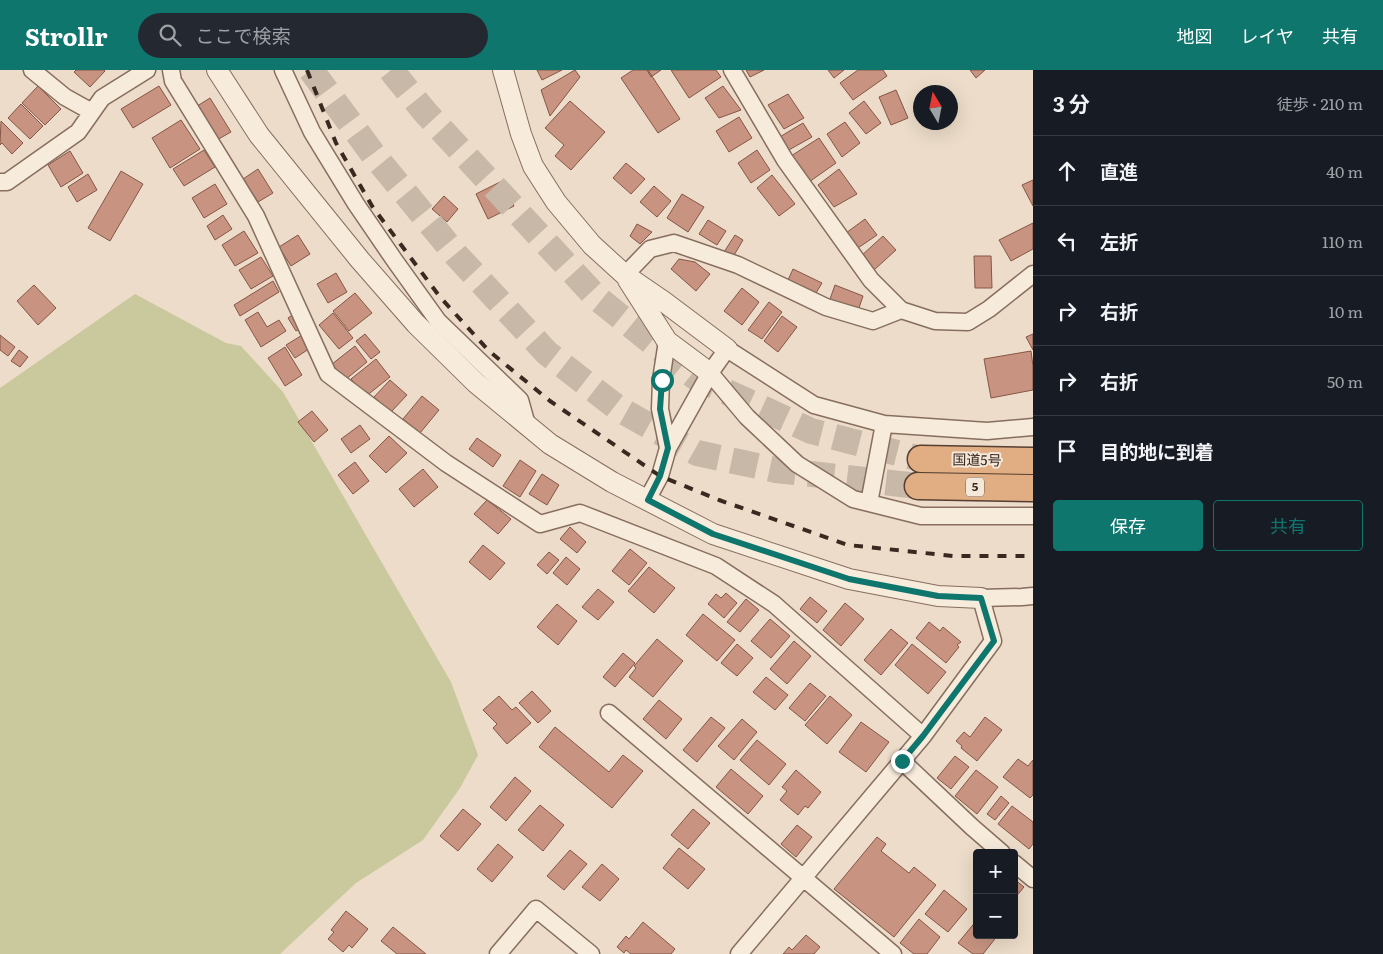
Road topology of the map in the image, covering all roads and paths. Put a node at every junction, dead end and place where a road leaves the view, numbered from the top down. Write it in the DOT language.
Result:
graph roads {
  1 [pos="32,70"];
  2 [pos="147,70"];
  3 [pos="171,70"];
  4 [pos="217,70"];
  5 [pos="283,70"];
  6 [pos="503,70"];
  7 [pos="732,70"];
  8 [pos="92,112"];
  9 [pos="0,182"];
  10 [pos="1033,274"];
  11 [pos="624,275"];
  12 [pos="901,310"];
  13 [pos="667,341"];
  14 [pos="727,348"];
  15 [pos="710,373"];
  16 [pos="884,424"];
  17 [pos="527,426"];
  18 [pos="1033,427"];
  19 [pos="668,448"];
  20 [pos="921,459"];
  21 [pos="1033,461"];
  22 [pos="918,486"];
  23 [pos="1033,488"];
  24 [pos="648,500"];
  25 [pos="869,503"];
  26 [pos="1033,516"];
  27 [pos="1033,596"];
  28 [pos="981,598"];
  29 [pos="609,713"];
  30 [pos="923,736"];
  31 [pos="902,761"];
  32 [pos="997,849"];
  33 [pos="1018,866"];
  34 [pos="803,878"];
  35 [pos="1033,879"];
  36 [pos="747,951"];
  37 [pos="498,954"];
  38 [pos="590,954"];
  39 [pos="893,954"];
  1 -- 8 [label="street"];
  2 -- 8 [label="street"];
  3 -- 30 [label="street"];
  4 -- 17 [label="street"];
  5 -- 17 [label="street"];
  6 -- 11 [label="street"];
  7 -- 12 [label="street"];
  8 -- 9 [label="street"];
  10 -- 12 [label="street"];
  11 -- 12 [label="street"];
  11 -- 13 [label="street"];
  11 -- 14 [label="street"];
  13 -- 15 [label="street"];
  13 -- 19 [label="street"];
  14 -- 15 [label="street"];
  14 -- 16 [label="street"];
  15 -- 19 [label="street"];
  15 -- 25 [label="street"];
  16 -- 18 [label="street"];
  16 -- 25 [label="street"];
  17 -- 24 [label="street"];
  19 -- 24 [label="street"];
  20 -- 21 [label="highway, 国道5号 / 5"];
  22 -- 23 [label="highway, 国道5号 / 5"];
  24 -- 28 [label="street"];
  25 -- 26 [label="street"];
  27 -- 28 [label="street"];
  28 -- 30 [label="street"];
  29 -- 34 [label="street"];
  30 -- 31 [label="street"];
  31 -- 32 [label="street"];
  31 -- 34 [label="street"];
  33 -- 35 [label="street"];
  34 -- 36 [label="street"];
  34 -- 39 [label="street"];
  37 -- 38 [label="street"];
}
